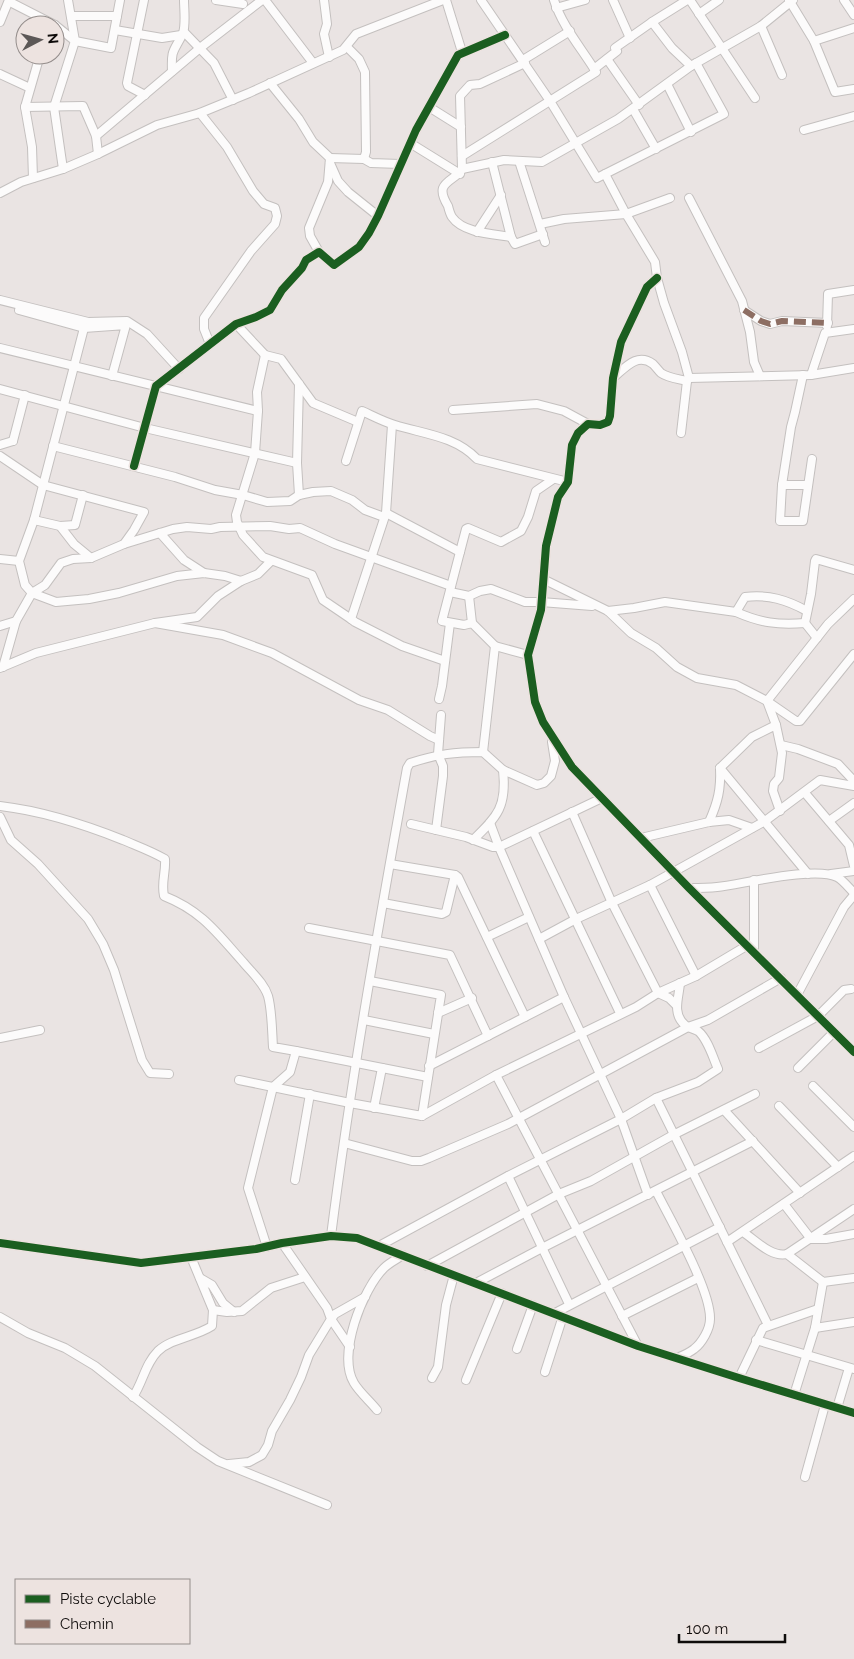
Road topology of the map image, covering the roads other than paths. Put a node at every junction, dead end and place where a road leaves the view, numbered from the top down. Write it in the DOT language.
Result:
graph roads {
  1 [pos="68,0"];
  2 [pos="120,0"];
  3 [pos="144,0"];
  4 [pos="184,0"];
  5 [pos="216,0"];
  6 [pos="263,0"];
  7 [pos="324,0"];
  8 [pos="444,0"];
  9 [pos="481,0"];
  10 [pos="585,0"];
  11 [pos="613,0"];
  12 [pos="689,0"];
  13 [pos="719,0"];
  14 [pos="844,0"];
  15 [pos="12,1"];
  16 [pos="791,1"];
  17 [pos="555,4"];
  18 [pos="0,5"];
  19 [pos="243,6"];
  20 [pos="699,14"];
  21 [pos="36,15"];
  22 [pos="854,15"];
  23 [pos="71,16"];
  24 [pos="117,16"];
  25 [pos="0,22"];
  26 [pos="652,22"];
  27 [pos="761,26"];
  28 [pos="854,28"];
  29 [pos="115,30"];
  30 [pos="570,31"];
  31 [pos="65,33"];
  32 [pos="182,33"];
  33 [pos="137,34"];
  34 [pos="505,35"];
  35 [pos="630,38"];
  36 [pos="76,41"];
  37 [pos="814,41"];
  38 [pos="347,47"];
  39 [pos="200,48"];
  40 [pos="723,48"];
  41 [pos="462,52"];
  42 [pos="329,57"];
  43 [pos="607,59"];
  44 [pos="524,61"];
  45 [pos="313,63"];
  46 [pos="693,64"];
  47 [pos="37,65"];
  48 [pos="594,69"];
  49 [pos="172,71"];
  50 [pos="0,74"];
  51 [pos="782,75"];
  52 [pos="270,83"];
  53 [pos="666,84"];
  54 [pos="30,88"];
  55 [pos="854,89"];
  56 [pos="145,95"];
  57 [pos="755,98"];
  58 [pos="233,100"];
  59 [pos="550,101"];
  60 [pos="25,107"];
  61 [pos="54,107"];
  62 [pos="429,107"];
  63 [pos="636,107"];
  64 [pos="200,113"];
  65 [pos="854,116"];
  66 [pos="461,127"];
  67 [pos="804,130"];
  68 [pos="691,132"];
  69 [pos="96,136"];
  70 [pos="576,142"];
  71 [pos="410,143"];
  72 [pos="656,148"];
  73 [pos="98,154"];
  74 [pos="462,156"];
  75 [pos="364,159"];
  76 [pos="519,160"];
  77 [pos="330,161"];
  78 [pos="492,162"];
  79 [pos="400,164"];
  80 [pos="63,169"];
  81 [pos="461,171"];
  82 [pos="605,174"];
  83 [pos="34,178"];
  84 [pos="0,193"];
  85 [pos="501,195"];
  86 [pos="670,198"];
  87 [pos="689,198"];
  88 [pos="626,214"];
  89 [pos="378,216"];
  90 [pos="540,224"];
  91 [pos="477,232"];
  92 [pos="510,237"];
  93 [pos="319,252"];
  94 [pos="657,278"];
  95 [pos="854,290"];
  96 [pos="0,300"];
  97 [pos="0,304"];
  98 [pos="744,310"];
  99 [pos="828,323"];
  100 [pos="236,324"];
  101 [pos="84,328"];
  102 [pos="854,329"];
  103 [pos="825,333"];
  104 [pos="210,344"];
  105 [pos="0,348"];
  106 [pos="265,355"];
  107 [pos="74,366"];
  108 [pos="179,368"];
  109 [pos="854,368"];
  110 [pos="807,375"];
  111 [pos="112,376"];
  112 [pos="760,376"];
  113 [pos="613,378"];
  114 [pos="688,379"];
  115 [pos="299,384"];
  116 [pos="156,386"];
  117 [pos="0,389"];
  118 [pos="25,396"];
  119 [pos="64,405"];
  120 [pos="453,410"];
  121 [pos="258,411"];
  122 [pos="358,422"];
  123 [pos="588,424"];
  124 [pos="392,425"];
  125 [pos="145,428"];
  126 [pos="680,434"];
  127 [pos="0,437"];
  128 [pos="13,441"];
  129 [pos="0,444"];
  130 [pos="53,446"];
  131 [pos="255,453"];
  132 [pos="0,456"];
  133 [pos="812,459"];
  134 [pos="346,461"];
  135 [pos="297,463"];
  136 [pos="134,466"];
  137 [pos="552,480"];
  138 [pos="568,482"];
  139 [pos="43,485"];
  140 [pos="782,485"];
  141 [pos="808,485"];
  142 [pos="82,495"];
  143 [pos="243,495"];
  144 [pos="299,495"];
  145 [pos="385,515"];
  146 [pos="34,520"];
  147 [pos="60,526"];
  148 [pos="238,527"];
  149 [pos="160,533"];
  150 [pos="124,544"];
  151 [pos="460,552"];
  152 [pos="373,557"];
  153 [pos="91,558"];
  154 [pos="0,559"];
  155 [pos="19,561"];
  156 [pos="271,561"];
  157 [pos="854,570"];
  158 [pos="204,573"];
  159 [pos="543,579"];
  160 [pos="241,581"];
  161 [pos="451,589"];
  162 [pos="32,593"];
  163 [pos="469,596"];
  164 [pos="854,599"];
  165 [pos="541,602"];
  166 [pos="596,606"];
  167 [pos="608,611"];
  168 [pos="807,611"];
  169 [pos="736,612"];
  170 [pos="352,619"];
  171 [pos="16,621"];
  172 [pos="155,623"];
  173 [pos="450,623"];
  174 [pos="472,623"];
  175 [pos="805,623"];
  176 [pos="0,626"];
  177 [pos="817,638"];
  178 [pos="495,646"];
  179 [pos="854,654"];
  180 [pos="528,655"];
  181 [pos="445,661"];
  182 [pos="1,668"];
  183 [pos="439,699"];
  184 [pos="767,702"];
  185 [pos="441,715"];
  186 [pos="776,725"];
  187 [pos="551,735"];
  188 [pos="440,740"];
  189 [pos="781,745"];
  190 [pos="483,752"];
  191 [pos="438,754"];
  192 [pos="720,768"];
  193 [pos="503,770"];
  194 [pos="854,781"];
  195 [pos="854,786"];
  196 [pos="805,793"];
  197 [pos="602,798"];
  198 [pos="854,803"];
  199 [pos="0,806"];
  200 [pos="780,811"];
  201 [pos="572,812"];
  202 [pos="0,817"];
  203 [pos="765,821"];
  204 [pos="829,821"];
  205 [pos="710,822"];
  206 [pos="411,824"];
  207 [pos="490,824"];
  208 [pos="752,828"];
  209 [pos="436,830"];
  210 [pos="533,831"];
  211 [pos="641,838"];
  212 [pos="473,840"];
  213 [pos="499,847"];
  214 [pos="390,864"];
  215 [pos="854,866"];
  216 [pos="854,870"];
  217 [pos="674,871"];
  218 [pos="808,874"];
  219 [pos="827,874"];
  220 [pos="455,875"];
  221 [pos="754,880"];
  222 [pos="650,885"];
  223 [pos="689,888"];
  224 [pos="854,894"];
  225 [pos="467,895"];
  226 [pos="449,898"];
  227 [pos="383,903"];
  228 [pos="612,903"];
  229 [pos="529,917"];
  230 [pos="576,920"];
  231 [pos="309,928"];
  232 [pos="487,937"];
  233 [pos="539,939"];
  234 [pos="377,941"];
  235 [pos="751,948"];
  236 [pos="696,976"];
  237 [pos="781,978"];
  238 [pos="370,981"];
  239 [pos="680,983"];
  240 [pos="853,987"];
  241 [pos="658,993"];
  242 [pos="797,995"];
  243 [pos="564,997"];
  244 [pos="472,998"];
  245 [pos="676,1005"];
  246 [pos="438,1013"];
  247 [pos="620,1014"];
  248 [pos="818,1016"];
  249 [pos="525,1017"];
  250 [pos="364,1020"];
  251 [pos="688,1027"];
  252 [pos="40,1030"];
  253 [pos="834,1032"];
  254 [pos="434,1034"];
  255 [pos="582,1034"];
  256 [pos="488,1036"];
  257 [pos="0,1038"];
  258 [pos="759,1048"];
  259 [pos="296,1051"];
  260 [pos="854,1052"];
  261 [pos="356,1064"];
  262 [pos="429,1066"];
  263 [pos="382,1068"];
  264 [pos="798,1068"];
  265 [pos="169,1074"];
  266 [pos="496,1074"];
  267 [pos="600,1076"];
  268 [pos="428,1077"];
  269 [pos="240,1080"];
  270 [pos="813,1086"];
  271 [pos="273,1087"];
  272 [pos="310,1094"];
  273 [pos="755,1094"];
  274 [pos="656,1098"];
  275 [pos="350,1103"];
  276 [pos="779,1106"];
  277 [pos="374,1108"];
  278 [pos="724,1110"];
  279 [pos="422,1116"];
  280 [pos="519,1118"];
  281 [pos="621,1119"];
  282 [pos="854,1127"];
  283 [pos="673,1136"];
  284 [pos="753,1141"];
  285 [pos="344,1143"];
  286 [pos="636,1157"];
  287 [pos="541,1159"];
  288 [pos="853,1160"];
  289 [pos="838,1167"];
  290 [pos="692,1172"];
  291 [pos="508,1176"];
  292 [pos="295,1180"];
  293 [pos="656,1190"];
  294 [pos="800,1192"];
  295 [pos="559,1194"];
  296 [pos="648,1195"];
  297 [pos="784,1204"];
  298 [pos="854,1209"];
  299 [pos="526,1212"];
  300 [pos="720,1227"];
  301 [pos="578,1231"];
  302 [pos="743,1232"];
  303 [pos="854,1234"];
  304 [pos="331,1236"];
  305 [pos="811,1238"];
  306 [pos="727,1242"];
  307 [pos="0,1243"];
  308 [pos="282,1243"];
  309 [pos="379,1246"];
  310 [pos="683,1246"];
  311 [pos="267,1247"];
  312 [pos="542,1248"];
  313 [pos="787,1254"];
  314 [pos="403,1255"];
  315 [pos="191,1257"];
  316 [pos="427,1266"];
  317 [pos="454,1275"];
  318 [pos="305,1277"];
  319 [pos="200,1278"];
  320 [pos="698,1278"];
  321 [pos="854,1278"];
  322 [pos="823,1282"];
  323 [pos="476,1283"];
  324 [pos="607,1286"];
  325 [pos="502,1293"];
  326 [pos="365,1297"];
  327 [pos="569,1304"];
  328 [pos="532,1305"];
  329 [pos="818,1309"];
  330 [pos="213,1310"];
  331 [pos="234,1312"];
  332 [pos="559,1315"];
  333 [pos="622,1316"];
  334 [pos="0,1317"];
  335 [pos="331,1319"];
  336 [pos="854,1322"];
  337 [pos="768,1325"];
  338 [pos="815,1328"];
  339 [pos="756,1340"];
  340 [pos="638,1346"];
  341 [pos="350,1347"];
  342 [pos="517,1349"];
  343 [pos="807,1355"];
  344 [pos="677,1358"];
  345 [pos="851,1368"];
  346 [pos="545,1372"];
  347 [pos="432,1378"];
  348 [pos="738,1378"];
  349 [pos="466,1380"];
  350 [pos="794,1395"];
  351 [pos="133,1397"];
  352 [pos="825,1404"];
  353 [pos="837,1408"];
  354 [pos="377,1410"];
  355 [pos="854,1413"];
  356 [pos="228,1464"];
  357 [pos="805,1477"];
  358 [pos="327,1505"];
  1 -- 23 [label="street"];
  2 -- 24 [label="street"];
  3 -- 33 [label="street"];
  4 -- 32 [label="street"];
  5 -- 19 [label="street"];
  6 -- 19 [label="street"];
  6 -- 45 [label="street"];
  7 -- 42 [label="street"];
  8 -- 38 [label="street"];
  8 -- 41 [label="street"];
  9 -- 34 [label="street"];
  10 -- 17 [label="street"];
  11 -- 35 [label="street"];
  12 -- 20 [label="street"];
  12 -- 26 [label="street"];
  13 -- 20 [label="street"];
  14 -- 22 [label="street"];
  15 -- 18 [label="street"];
  15 -- 21 [label="street"];
  15 -- 25 [label="street"];
  16 -- 27 [label="street"];
  16 -- 37 [label="street"];
  17 -- 30 [label="street"];
  19 -- 39 [label="street"];
  20 -- 40 [label="street"];
  23 -- 24 [label="street"];
  23 -- 36 [label="street"];
  24 -- 29 [label="street"];
  26 -- 35 [label="street"];
  26 -- 46 [label="street"];
  27 -- 40 [label="street"];
  27 -- 51 [label="street"];
  28 -- 37 [label="street"];
  29 -- 33 [label="street"];
  29 -- 36 [label="street"];
  30 -- 44 [label="street"];
  30 -- 48 [label="street"];
  31 -- 36 [label="street"];
  32 -- 33 [label="street"];
  32 -- 39 [label="street"];
  32 -- 49 [label="street"];
  33 -- 56 [label="street"];
  34 -- 41 [label="street"];
  34 -- 44 [label="street"];
  35 -- 43 [label="street"];
  36 -- 61 [label="street"];
  37 -- 55 [label="street"];
  38 -- 42 [label="street"];
  38 -- 75 [label="street"];
  39 -- 49 [label="street"];
  39 -- 58 [label="street"];
  40 -- 46 [label="street"];
  40 -- 57 [label="street"];
  41 -- 62 [label="street"];
  42 -- 45 [label="street"];
  43 -- 48 [label="street"];
  43 -- 63 [label="street"];
  44 -- 59 [label="street"];
  44 -- 66 [label="street"];
  45 -- 52 [label="street"];
  46 -- 53 [label="street"];
  46 -- 68 [label="street"];
  47 -- 54 [label="street"];
  48 -- 59 [label="street"];
  49 -- 56 [label="street"];
  50 -- 54 [label="street"];
  52 -- 58 [label="street"];
  52 -- 77 [label="street"];
  53 -- 63 [label="street"];
  53 -- 68 [label="street"];
  54 -- 60 [label="street"];
  56 -- 69 [label="street"];
  58 -- 64 [label="street"];
  59 -- 70 [label="street"];
  59 -- 74 [label="street"];
  60 -- 61 [label="street"];
  60 -- 83 [label="street"];
  61 -- 69 [label="street"];
  61 -- 80 [label="street"];
  62 -- 66 [label="street"];
  62 -- 71 [label="street"];
  63 -- 70 [label="street"];
  63 -- 72 [label="street"];
  64 -- 73 [label="street"];
  64 -- 104 [label="street"];
  65 -- 67 [label="street"];
  66 -- 74 [label="street"];
  68 -- 72 [label="street"];
  69 -- 73 [label="street"];
  70 -- 76 [label="street"];
  70 -- 82 [label="street"];
  71 -- 79 [label="street"];
  71 -- 81 [label="street"];
  72 -- 82 [label="street"];
  73 -- 80 [label="street"];
  74 -- 81 [label="street"];
  75 -- 77 [label="street"];
  75 -- 79 [label="street"];
  76 -- 78 [label="street"];
  76 -- 90 [label="street"];
  77 -- 89 [label="street"];
  77 -- 93 [label="street"];
  78 -- 81 [label="street"];
  78 -- 85 [label="street"];
  79 -- 89 [label="street"];
  80 -- 83 [label="street"];
  81 -- 91 [label="street"];
  82 -- 88 [label="street"];
  83 -- 84 [label="street"];
  85 -- 91 [label="street"];
  85 -- 92 [label="street"];
  86 -- 88 [label="street"];
  87 -- 98 [label="street"];
  88 -- 90 [label="street"];
  88 -- 94 [label="street"];
  89 -- 93 [label="street"];
  90 -- 92 [label="street"];
  91 -- 92 [label="street"];
  93 -- 100 [label="street"];
  94 -- 113 [label="street"];
  94 -- 114 [label="street"];
  95 -- 99 [label="street"];
  96 -- 108 [label="street"];
  97 -- 101 [label="street"];
  98 -- 99 [label="street"];
  98 -- 112 [label="street"];
  99 -- 103 [label="street"];
  100 -- 104 [label="street"];
  100 -- 106 [label="street"];
  101 -- 107 [label="street"];
  101 -- 111 [label="street"];
  102 -- 103 [label="street"];
  103 -- 110 [label="street"];
  104 -- 108 [label="street"];
  105 -- 107 [label="street"];
  106 -- 115 [label="street"];
  106 -- 121 [label="street"];
  107 -- 111 [label="street"];
  107 -- 119 [label="street"];
  108 -- 116 [label="street"];
  109 -- 110 [label="street"];
  110 -- 112 [label="street"];
  110 -- 140 [label="street"];
  111 -- 116 [label="street"];
  112 -- 114 [label="street"];
  113 -- 114 [label="street"];
  113 -- 123 [label="street"];
  114 -- 126 [label="street"];
  115 -- 122 [label="street"];
  115 -- 135 [label="street"];
  116 -- 121 [label="street"];
  116 -- 125 [label="street"];
  117 -- 118 [label="street"];
  118 -- 119 [label="street"];
  118 -- 128 [label="street"];
  119 -- 125 [label="street"];
  119 -- 130 [label="street"];
  120 -- 123 [label="street"];
  121 -- 131 [label="street"];
  122 -- 124 [label="street"];
  122 -- 134 [label="street"];
  123 -- 138 [label="street"];
  124 -- 137 [label="street"];
  124 -- 145 [label="street"];
  125 -- 131 [label="street"];
  125 -- 136 [label="street"];
  127 -- 128 [label="street"];
  128 -- 129 [label="street"];
  130 -- 136 [label="street"];
  130 -- 139 [label="street"];
  131 -- 135 [label="street"];
  131 -- 143 [label="street"];
  132 -- 139 [label="street"];
  133 -- 141 [label="street"];
  135 -- 144 [label="street"];
  136 -- 143 [label="street"];
  137 -- 138 [label="street"];
  137 -- 151 [label="street"];
  138 -- 159 [label="street"];
  139 -- 142 [label="street"];
  139 -- 146 [label="street"];
  140 -- 141 [label="street"];
  140 -- 141 [label="street"];
  142 -- 147 [label="street"];
  142 -- 150 [label="street"];
  143 -- 144 [label="street"];
  143 -- 148 [label="street"];
  144 -- 145 [label="street"];
  145 -- 151 [label="street"];
  145 -- 152 [label="street"];
  146 -- 147 [label="street"];
  146 -- 155 [label="street"];
  147 -- 153 [label="street"];
  148 -- 149 [label="street"];
  148 -- 152 [label="street"];
  148 -- 156 [label="street"];
  149 -- 150 [label="street"];
  149 -- 158 [label="street"];
  150 -- 153 [label="street"];
  151 -- 161 [label="street"];
  152 -- 161 [label="street"];
  152 -- 170 [label="street"];
  153 -- 162 [label="street"];
  154 -- 155 [label="street"];
  155 -- 162 [label="street"];
  156 -- 160 [label="street"];
  156 -- 170 [label="street"];
  157 -- 168 [label="street"];
  158 -- 160 [label="street"];
  158 -- 162 [label="street"];
  159 -- 165 [label="street"];
  159 -- 166 [label="street"];
  160 -- 172 [label="street"];
  161 -- 163 [label="street"];
  161 -- 173 [label="street"];
  162 -- 171 [label="street"];
  163 -- 165 [label="street"];
  163 -- 174 [label="street"];
  164 -- 177 [label="street"];
  165 -- 166 [label="street"];
  165 -- 180 [label="street"];
  166 -- 167 [label="street"];
  167 -- 169 [label="street"];
  167 -- 184 [label="street"];
  168 -- 169 [label="street"];
  168 -- 175 [label="street"];
  169 -- 175 [label="street"];
  170 -- 181 [label="street"];
  171 -- 176 [label="street"];
  171 -- 182 [label="street"];
  172 -- 182 [label="street"];
  172 -- 188 [label="street"];
  173 -- 174 [label="street"];
  173 -- 181 [label="street"];
  174 -- 178 [label="street"];
  175 -- 177 [label="street"];
  177 -- 184 [label="street"];
  178 -- 180 [label="street"];
  178 -- 190 [label="street"];
  179 -- 184 [label="street"];
  180 -- 187 [label="street"];
  181 -- 183 [label="street"];
  184 -- 186 [label="street"];
  185 -- 188 [label="street"];
  186 -- 189 [label="street"];
  186 -- 192 [label="street"];
  187 -- 193 [label="street"];
  187 -- 197 [label="street"];
  188 -- 191 [label="street"];
  189 -- 194 [label="street"];
  189 -- 200 [label="street"];
  190 -- 191 [label="street"];
  190 -- 193 [label="street"];
  191 -- 209 [label="street"];
  191 -- 214 [label="street"];
  192 -- 203 [label="street"];
  192 -- 205 [label="street"];
  193 -- 207 [label="street"];
  195 -- 196 [label="street"];
  196 -- 200 [label="street"];
  196 -- 204 [label="street"];
  197 -- 201 [label="street"];
  197 -- 211 [label="street"];
  198 -- 204 [label="street"];
  199 -- 259 [label="street"];
  200 -- 203 [label="street"];
  201 -- 210 [label="street"];
  201 -- 228 [label="street"];
  202 -- 265 [label="street"];
  203 -- 208 [label="street"];
  203 -- 218 [label="street"];
  204 -- 215 [label="street"];
  205 -- 208 [label="street"];
  205 -- 211 [label="street"];
  206 -- 209 [label="street"];
  207 -- 212 [label="street"];
  207 -- 213 [label="street"];
  208 -- 217 [label="street"];
  209 -- 212 [label="street"];
  210 -- 213 [label="street"];
  210 -- 230 [label="street"];
  211 -- 217 [label="street"];
  212 -- 213 [label="street"];
  213 -- 229 [label="street"];
  214 -- 220 [label="street"];
  214 -- 227 [label="street"];
  216 -- 219 [label="street"];
  217 -- 222 [label="street"];
  217 -- 223 [label="street"];
  218 -- 219 [label="street"];
  218 -- 221 [label="street"];
  219 -- 224 [label="street"];
  220 -- 225 [label="street"];
  220 -- 226 [label="street"];
  221 -- 223 [label="street"];
  221 -- 235 [label="street"];
  222 -- 228 [label="street"];
  222 -- 236 [label="street"];
  223 -- 235 [label="street"];
  224 -- 242 [label="street"];
  225 -- 226 [label="street"];
  225 -- 232 [label="street"];
  226 -- 227 [label="street"];
  227 -- 234 [label="street"];
  228 -- 230 [label="street"];
  228 -- 241 [label="street"];
  229 -- 232 [label="street"];
  229 -- 233 [label="street"];
  230 -- 233 [label="street"];
  230 -- 247 [label="street"];
  231 -- 234 [label="street"];
  232 -- 249 [label="street"];
  233 -- 243 [label="street"];
  234 -- 238 [label="street"];
  234 -- 244 [label="street"];
  235 -- 236 [label="street"];
  235 -- 237 [label="street"];
  236 -- 239 [label="street"];
  237 -- 242 [label="street"];
  237 -- 251 [label="street"];
  238 -- 246 [label="street"];
  238 -- 250 [label="street"];
  239 -- 241 [label="street"];
  239 -- 245 [label="street"];
  240 -- 248 [label="street"];
  241 -- 245 [label="street"];
  241 -- 247 [label="street"];
  242 -- 248 [label="street"];
  243 -- 249 [label="street"];
  243 -- 255 [label="street"];
  244 -- 246 [label="street"];
  244 -- 256 [label="street"];
  245 -- 251 [label="street"];
  246 -- 254 [label="street"];
  247 -- 255 [label="street"];
  248 -- 253 [label="street"];
  248 -- 258 [label="street"];
  249 -- 256 [label="street"];
  250 -- 254 [label="street"];
  250 -- 261 [label="street"];
  251 -- 267 [label="street"];
  251 -- 274 [label="street"];
  252 -- 257 [label="street"];
  253 -- 260 [label="street"];
  253 -- 264 [label="street"];
  254 -- 262 [label="street"];
  255 -- 266 [label="street"];
  255 -- 267 [label="street"];
  256 -- 262 [label="street"];
  259 -- 261 [label="street"];
  259 -- 271 [label="street"];
  261 -- 263 [label="street"];
  261 -- 275 [label="street"];
  262 -- 268 [label="street"];
  263 -- 268 [label="street"];
  263 -- 277 [label="street"];
  266 -- 279 [label="street"];
  266 -- 280 [label="street"];
  267 -- 280 [label="street"];
  267 -- 281 [label="street"];
  268 -- 279 [label="street"];
  269 -- 271 [label="street"];
  270 -- 282 [label="street"];
  271 -- 272 [label="street"];
  271 -- 311 [label="street"];
  272 -- 275 [label="street"];
  272 -- 292 [label="street"];
  273 -- 278 [label="street"];
  274 -- 281 [label="street"];
  274 -- 283 [label="street"];
  275 -- 277 [label="street"];
  275 -- 285 [label="street"];
  276 -- 289 [label="street"];
  277 -- 279 [label="street"];
  278 -- 283 [label="street"];
  278 -- 284 [label="street"];
  280 -- 285 [label="street"];
  280 -- 287 [label="street"];
  281 -- 286 [label="street"];
  281 -- 287 [label="street"];
  283 -- 286 [label="street"];
  283 -- 290 [label="street"];
  284 -- 290 [label="street"];
  284 -- 294 [label="street"];
  285 -- 304 [label="street"];
  286 -- 295 [label="street"];
  286 -- 296 [label="street"];
  287 -- 291 [label="street"];
  287 -- 295 [label="street"];
  288 -- 289 [label="street"];
  289 -- 294 [label="street"];
  290 -- 293 [label="street"];
  290 -- 300 [label="street"];
  291 -- 299 [label="street"];
  291 -- 309 [label="street"];
  293 -- 296 [label="street"];
  293 -- 310 [label="street"];
  294 -- 297 [label="street"];
  295 -- 299 [label="street"];
  295 -- 301 [label="street"];
  296 -- 301 [label="street"];
  297 -- 302 [label="street"];
  297 -- 305 [label="street"];
  298 -- 305 [label="street"];
  299 -- 312 [label="street"];
  299 -- 316 [label="street"];
  300 -- 306 [label="street"];
  300 -- 310 [label="street"];
  301 -- 312 [label="street"];
  301 -- 324 [label="street"];
  302 -- 306 [label="street"];
  302 -- 313 [label="street"];
  303 -- 305 [label="street"];
  304 -- 308 [label="street"];
  304 -- 309 [label="street"];
  305 -- 313 [label="street"];
  306 -- 337 [label="street"];
  307 -- 315 [label="street"];
  308 -- 311 [label="street"];
  308 -- 318 [label="street"];
  309 -- 314 [label="street"];
  310 -- 320 [label="street"];
  310 -- 324 [label="street"];
  311 -- 315 [label="street"];
  312 -- 323 [label="street"];
  312 -- 327 [label="street"];
  313 -- 322 [label="street"];
  314 -- 316 [label="street"];
  314 -- 326 [label="street"];
  315 -- 319 [label="street"];
  316 -- 317 [label="street"];
  317 -- 323 [label="street"];
  317 -- 347 [label="street"];
  318 -- 331 [label="street"];
  318 -- 335 [label="street"];
  319 -- 330 [label="street"];
  319 -- 331 [label="street"];
  320 -- 333 [label="street"];
  320 -- 344 [label="street"];
  321 -- 322 [label="street"];
  322 -- 329 [label="street"];
  323 -- 325 [label="street"];
  324 -- 327 [label="street"];
  324 -- 333 [label="street"];
  325 -- 328 [label="street"];
  325 -- 349 [label="street"];
  326 -- 335 [label="street"];
  326 -- 341 [label="street"];
  327 -- 332 [label="street"];
  328 -- 332 [label="street"];
  328 -- 342 [label="street"];
  329 -- 337 [label="street"];
  329 -- 338 [label="street"];
  330 -- 331 [label="street"];
  330 -- 351 [label="street"];
  332 -- 340 [label="street"];
  332 -- 346 [label="street"];
  333 -- 340 [label="street"];
  334 -- 351 [label="street"];
  335 -- 341 [label="street"];
  335 -- 356 [label="street"];
  336 -- 338 [label="street"];
  337 -- 339 [label="street"];
  338 -- 343 [label="street"];
  339 -- 343 [label="street"];
  339 -- 348 [label="street"];
  340 -- 344 [label="street"];
  341 -- 354 [label="street"];
  343 -- 345 [label="street"];
  343 -- 350 [label="street"];
  344 -- 348 [label="street"];
  345 -- 353 [label="street"];
  348 -- 350 [label="street"];
  350 -- 352 [label="street"];
  351 -- 356 [label="street"];
  352 -- 353 [label="street"];
  352 -- 357 [label="street"];
  353 -- 355 [label="street"];
  356 -- 358 [label="street"];
}
